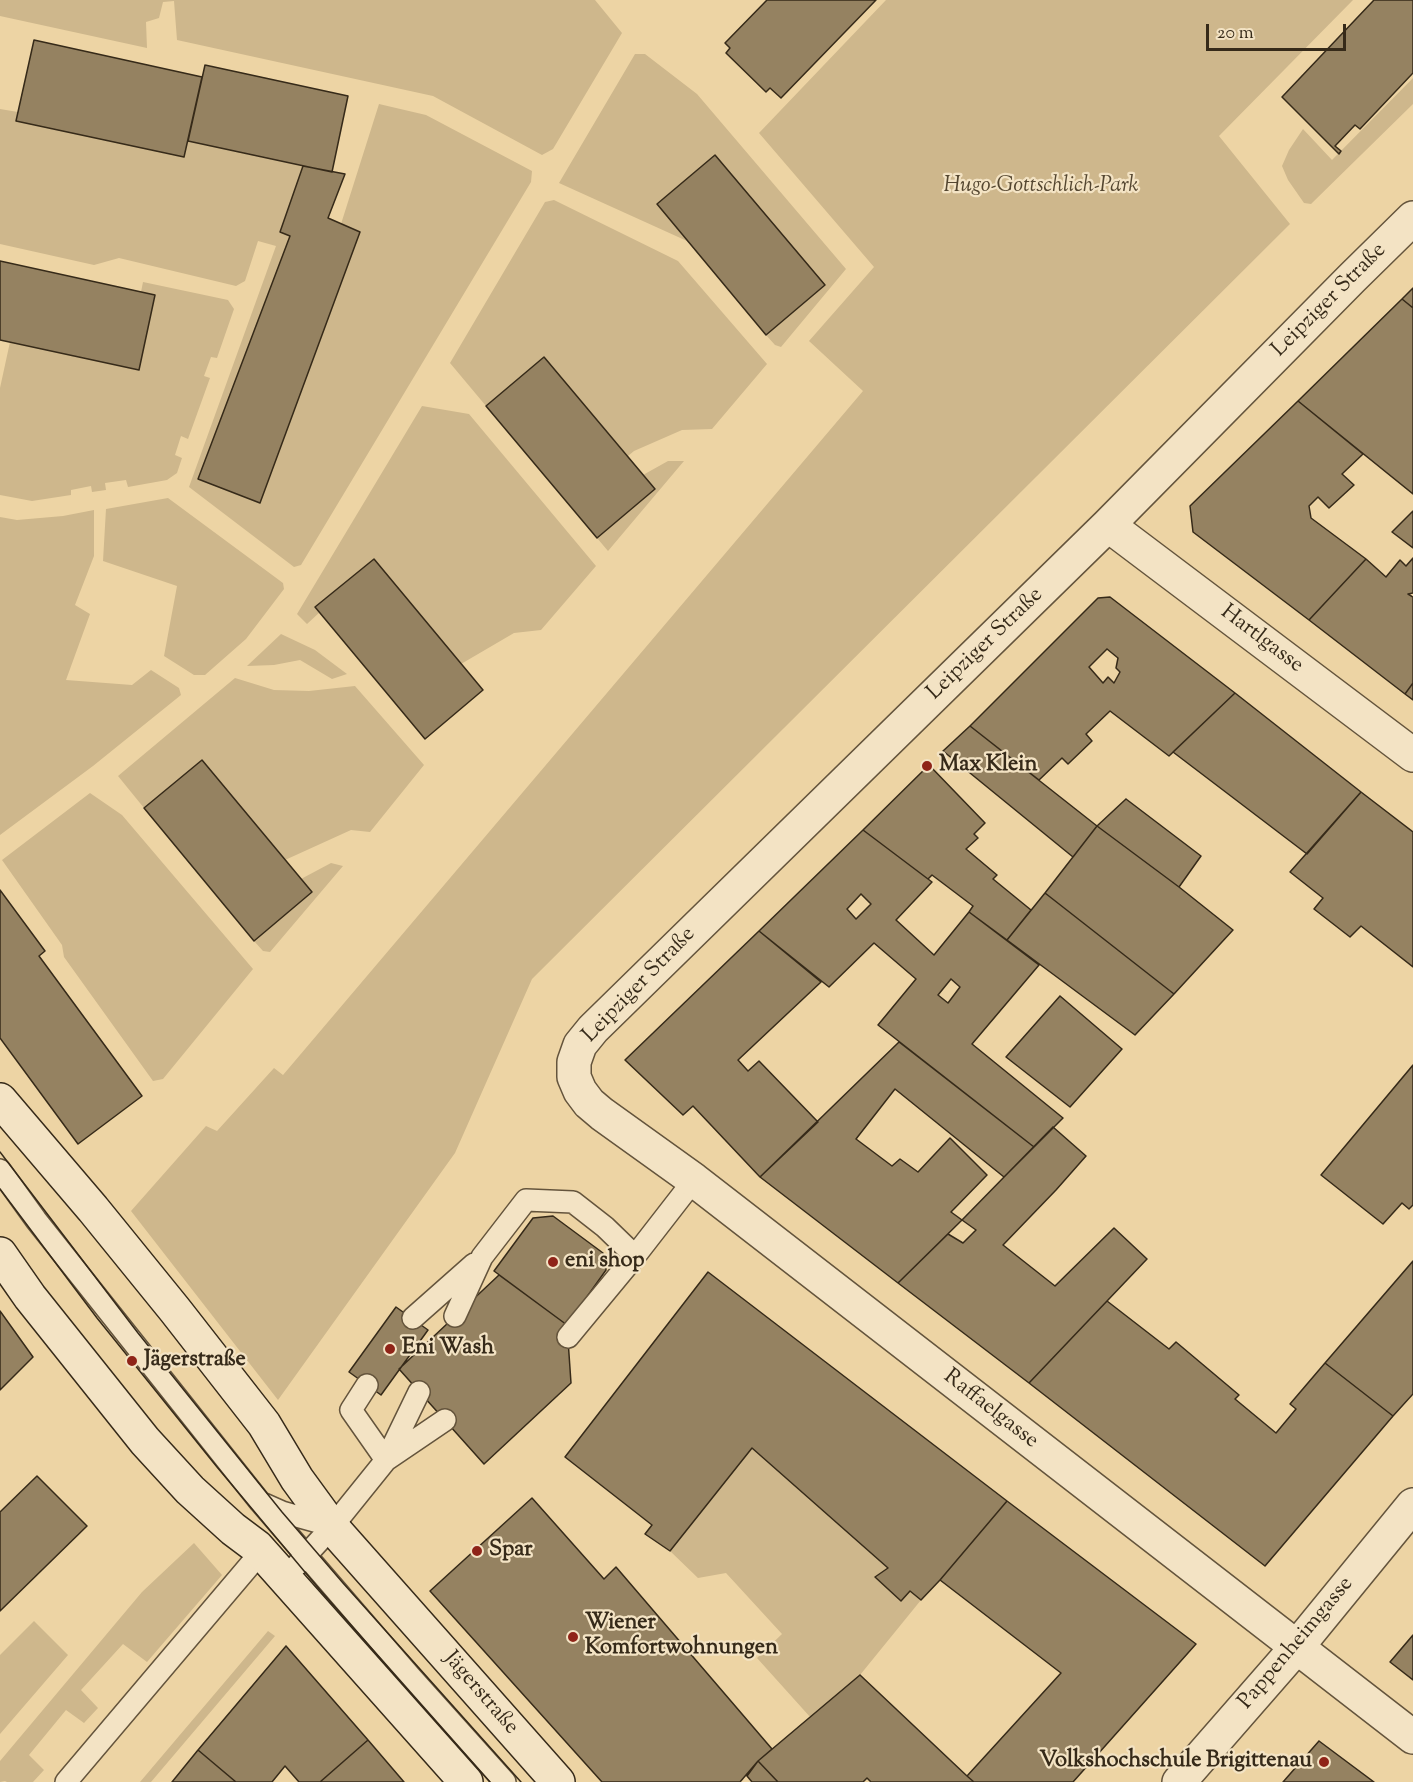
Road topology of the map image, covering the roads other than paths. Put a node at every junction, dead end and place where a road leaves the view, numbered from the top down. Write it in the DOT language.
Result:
graph roads {
  1 [pos="1413,218"];
  2 [pos="1108,525"];
  3 [pos="1413,755"];
  4 [pos="574,1077"];
  5 [pos="0,1100"];
  6 [pos="0,1170"];
  7 [pos="694,1180"];
  8 [pos="0,1254"];
  9 [pos="635,1256"];
  10 [pos="482,1257"];
  11 [pos="455,1316"];
  12 [pos="413,1318"];
  13 [pos="568,1337"];
  14 [pos="367,1385"];
  15 [pos="419,1392"];
  16 [pos="445,1420"];
  17 [pos="386,1460"];
  18 [pos="260,1502"];
  19 [pos="1413,1505"];
  20 [pos="332,1527"];
  21 [pos="261,1552"];
  22 [pos="306,1554"];
  23 [pos="285,1578"];
  24 [pos="1296,1648"];
  25 [pos="1413,1737"];
  26 [pos="66,1782"];
  27 [pos="466,1782"];
  28 [pos="505,1782"];
  29 [pos="558,1782"];
  30 [pos="1179,1782"];
  1 -- 2 [label="street, Leipziger Straße"];
  2 -- 3 [label="street, Hartlgasse"];
  2 -- 4 [label="street, Leipziger Straße"];
  4 -- 7 [label="street, Raffaelgasse"];
  5 -- 20 [label="street, Jägerstraße"];
  6 -- 18 [label="lane, Jägerstraße"];
  7 -- 9 [label="lane"];
  7 -- 24 [label="street, Raffaelgasse"];
  8 -- 21 [label="street"];
  9 -- 10 [label="lane"];
  9 -- 13 [label="lane"];
  10 -- 11 [label="lane"];
  10 -- 12 [label="lane"];
  14 -- 17 [label="lane"];
  15 -- 17 [label="lane"];
  16 -- 17 [label="lane"];
  17 -- 20 [label="lane"];
  18 -- 20 [label="lane"];
  18 -- 22 [label="lane, Jägerstraße"];
  19 -- 24 [label="street, Pappenheimgasse"];
  20 -- 22 [label="lane"];
  20 -- 29 [label="street, Jägerstraße"];
  21 -- 23 [label="street"];
  21 -- 26 [label="lane"];
  22 -- 23 [label="lane"];
  22 -- 28 [label="lane, Jägerstraße"];
  23 -- 27 [label="street"];
  24 -- 25 [label="street, Raffaelgasse"];
  24 -- 30 [label="street, Pappenheimgasse"];
}
